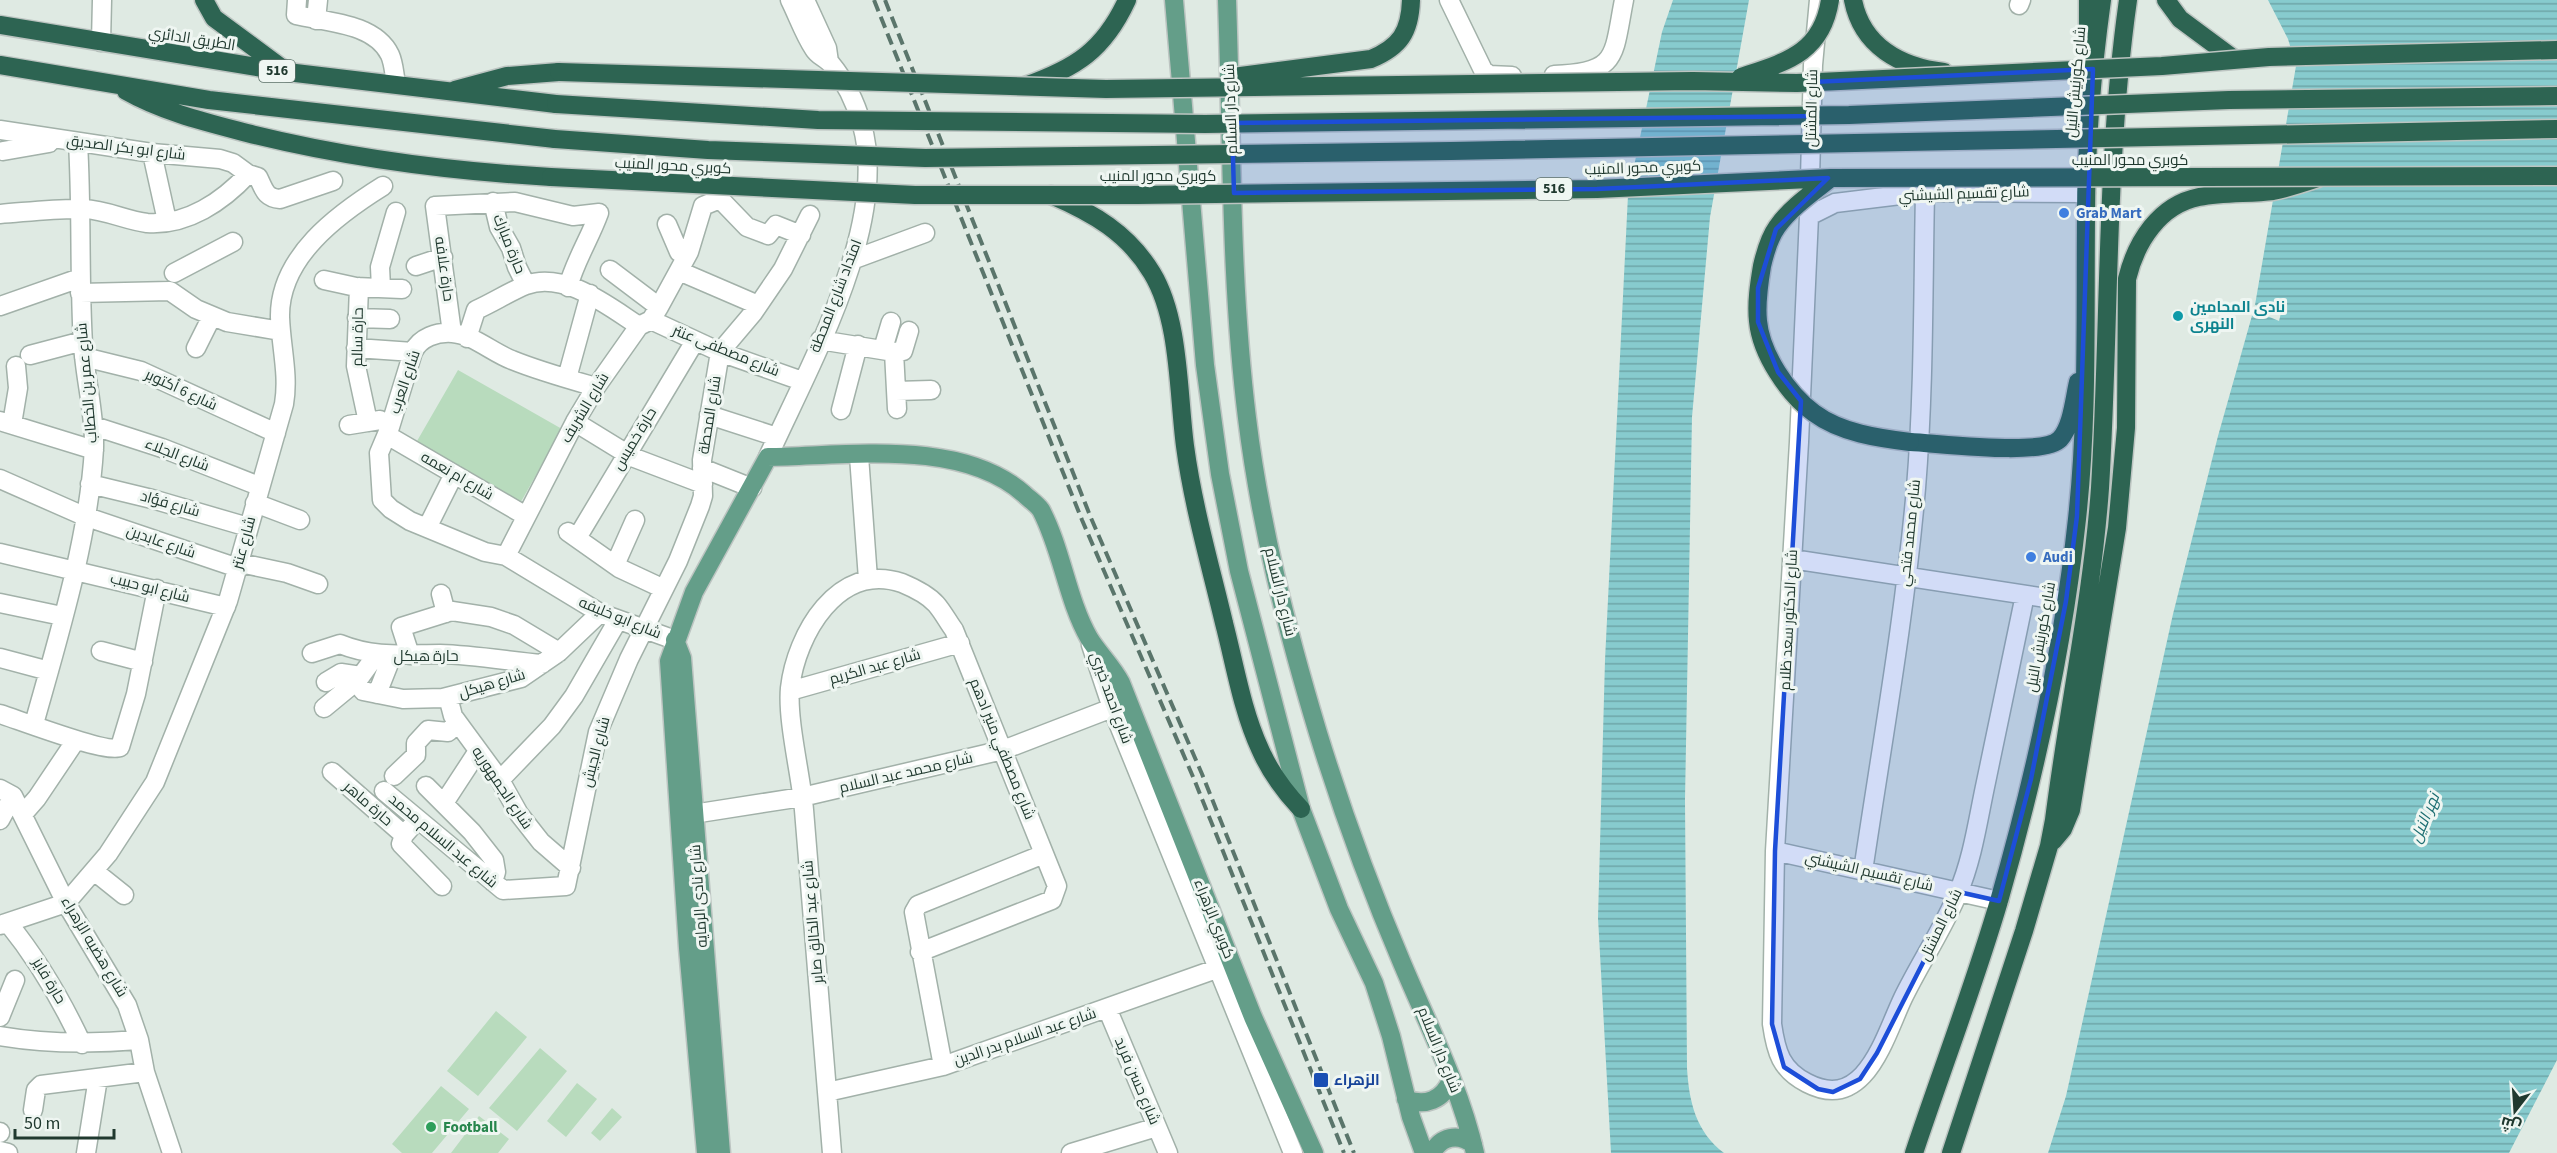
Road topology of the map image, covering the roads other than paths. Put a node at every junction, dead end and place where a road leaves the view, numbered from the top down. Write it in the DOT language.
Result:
graph roads {
  1 [pos="102,0"];
  2 [pos="204,0"];
  3 [pos="318,0"];
  4 [pos="790,0"];
  5 [pos="805,0"];
  6 [pos="1127,0"];
  7 [pos="1174,0"];
  8 [pos="1227,0"];
  9 [pos="1411,0"];
  10 [pos="1449,0"];
  11 [pos="1624,0"];
  12 [pos="1819,0"];
  13 [pos="1830,0"];
  14 [pos="1853,0"];
  15 [pos="2088,0"];
  16 [pos="2102,0"];
  17 [pos="2128,0"];
  18 [pos="2166,0"];
  19 [pos="296,8"];
  20 [pos="316,20"];
  21 [pos="0,25"];
  22 [pos="101,42"];
  23 [pos="2557,50"];
  24 [pos="2234,58"];
  25 [pos="830,62"];
  26 [pos="0,65"];
  27 [pos="2093,67"];
  28 [pos="287,72"];
  29 [pos="1978,75"];
  30 [pos="1730,81"];
  31 [pos="114,84"];
  32 [pos="396,84"];
  33 [pos="1159,87"];
  34 [pos="1018,88"];
  35 [pos="451,92"];
  36 [pos="2557,96"];
  37 [pos="2557,129"];
  38 [pos="0,130"];
  39 [pos="58,140"];
  40 [pos="78,143"];
  41 [pos="3,150"];
  42 [pos="152,153"];
  43 [pos="248,174"];
  44 [pos="2557,176"];
  45 [pos="1831,178"];
  46 [pos="2318,178"];
  47 [pos="333,181"];
  48 [pos="383,186"];
  49 [pos="1925,192"];
  50 [pos="2086,193"];
  51 [pos="1049,194"];
  52 [pos="493,202"];
  53 [pos="82,209"];
  54 [pos="396,212"];
  55 [pos="0,214"];
  56 [pos="810,215"];
  57 [pos="1809,216"];
  58 [pos="167,221"];
  59 [pos="667,224"];
  60 [pos="925,233"];
  61 [pos="801,235"];
  62 [pos="233,242"];
  63 [pos="443,257"];
  64 [pos="852,260"];
  65 [pos="682,264"];
  66 [pos="416,266"];
  67 [pos="610,270"];
  68 [pos="324,280"];
  69 [pos="80,285"];
  70 [pos="526,285"];
  71 [pos="568,287"];
  72 [pos="359,288"];
  73 [pos="381,288"];
  74 [pos="402,289"];
  75 [pos="590,294"];
  76 [pos="182,298"];
  77 [pos="758,305"];
  78 [pos="0,306"];
  79 [pos="212,316"];
  80 [pos="357,318"];
  81 [pos="650,318"];
  82 [pos="390,319"];
  83 [pos="891,322"];
  84 [pos="281,331"];
  85 [pos="909,331"];
  86 [pos="460,335"];
  87 [pos="820,340"];
  88 [pos="695,341"];
  89 [pos="858,345"];
  90 [pos="196,348"];
  91 [pos="83,349"];
  92 [pos="889,350"];
  93 [pos="2085,351"];
  94 [pos="413,352"];
  95 [pos="720,352"];
  96 [pos="350,358"];
  97 [pos="567,378"];
  98 [pos="802,381"];
  99 [pos="596,387"];
  100 [pos="931,390"];
  101 [pos="841,410"];
  102 [pos="709,415"];
  103 [pos="6,422"];
  104 [pos="368,422"];
  105 [pos="575,422"];
  106 [pos="349,425"];
  107 [pos="94,426"];
  108 [pos="390,426"];
  109 [pos="276,433"];
  110 [pos="777,437"];
  111 [pos="1915,442"];
  112 [pos="94,450"];
  113 [pos="379,453"];
  114 [pos="626,454"];
  115 [pos="859,456"];
  116 [pos="768,457"];
  117 [pos="454,474"];
  118 [pos="702,476"];
  119 [pos="0,479"];
  120 [pos="90,484"];
  121 [pos="752,488"];
  122 [pos="257,494"];
  123 [pos="84,516"];
  124 [pos="526,516"];
  125 [pos="300,520"];
  126 [pos="635,520"];
  127 [pos="248,527"];
  128 [pos="427,528"];
  129 [pos="0,553"];
  130 [pos="506,556"];
  131 [pos="1792,559"];
  132 [pos="615,565"];
  133 [pos="239,566"];
  134 [pos="74,569"];
  135 [pos="1906,576"];
  136 [pos="868,579"];
  137 [pos="318,584"];
  138 [pos="664,589"];
  139 [pos="157,590"];
  140 [pos="441,594"];
  141 [pos="2025,595"];
  142 [pos="2066,602"];
  143 [pos="0,603"];
  144 [pos="226,606"];
  145 [pos="446,613"];
  146 [pos="600,613"];
  147 [pos="62,616"];
  148 [pos="618,620"];
  149 [pos="644,630"];
  150 [pos="1090,639"];
  151 [pos="675,640"];
  152 [pos="960,643"];
  153 [pos="101,651"];
  154 [pos="559,652"];
  155 [pos="312,653"];
  156 [pos="393,655"];
  157 [pos="0,658"];
  158 [pos="143,662"];
  159 [pos="542,664"];
  160 [pos="49,671"];
  161 [pos="326,682"];
  162 [pos="367,687"];
  163 [pos="790,691"];
  164 [pos="448,698"];
  165 [pos="324,708"];
  166 [pos="1112,708"];
  167 [pos="0,714"];
  168 [pos="458,723"];
  169 [pos="33,724"];
  170 [pos="76,740"];
  171 [pos="1003,750"];
  172 [pos="478,751"];
  173 [pos="332,772"];
  174 [pos="500,780"];
  175 [pos="426,786"];
  176 [pos="6,792"];
  177 [pos="802,796"];
  178 [pos="444,803"];
  179 [pos="1301,809"];
  180 [pos="22,814"];
  181 [pos="693,814"];
  182 [pos="418,819"];
  183 [pos="0,820"];
  184 [pos="404,835"];
  185 [pos="2049,846"];
  186 [pos="1775,851"];
  187 [pos="1044,854"];
  188 [pos="94,871"];
  189 [pos="1863,871"];
  190 [pos="570,874"];
  191 [pos="442,886"];
  192 [pos="498,886"];
  193 [pos="1959,892"];
  194 [pos="124,895"];
  195 [pos="1999,901"];
  196 [pos="66,903"];
  197 [pos="4,924"];
  198 [pos="920,952"];
  199 [pos="1219,968"];
  200 [pos="15,980"];
  201 [pos="2,1005"];
  202 [pos="1107,1008"];
  203 [pos="1772,1024"];
  204 [pos="0,1036"];
  205 [pos="139,1040"];
  206 [pos="82,1044"];
  207 [pos="943,1066"];
  208 [pos="145,1072"];
  209 [pos="98,1078"];
  210 [pos="1451,1080"];
  211 [pos="827,1092"];
  212 [pos="1406,1099"];
  213 [pos="33,1110"];
  214 [pos="1157,1127"];
  215 [pos="1474,1149"];
  216 [pos="0,1151"];
  217 [pos="8,1153"];
  218 [pos="86,1153"];
  219 [pos="172,1153"];
  220 [pos="706,1153"];
  221 [pos="721,1153"];
  222 [pos="832,1153"];
  223 [pos="1071,1153"];
  224 [pos="1168,1153"];
  225 [pos="1293,1153"];
  226 [pos="1314,1153"];
  227 [pos="1424,1153"];
  228 [pos="1432,1153"];
  229 [pos="1914,1153"];
  230 [pos="1952,1153"];
  1 -- 22 [label="street"];
  2 -- 28 [label="highway"];
  3 -- 20 [label="street"];
  4 -- 25 [label="street"];
  5 -- 25 [label="street"];
  6 -- 34 [label="highway, bridge"];
  7 -- 179 [label="main road"];
  8 -- 210 [label="main road, شارع دار السلام"];
  9 -- 33 [label="highway, bridge"];
  10 -- 11 [label="street"];
  12 -- 57 [label="street, شارع المشتل"];
  13 -- 30 [label="highway, bridge"];
  14 -- 29 [label="highway, bridge"];
  15 -- 27 [label="highway"];
  16 -- 27 [label="highway, شارع كورنيش النيل"];
  17 -- 185 [label="highway"];
  18 -- 24 [label="highway"];
  19 -- 20 [label="street"];
  20 -- 32 [label="street"];
  21 -- 22 [label="highway, الطريق الدائري / 516"];
  22 -- 28 [label="highway, الطريق الدائري / 516"];
  23 -- 24 [label="highway, 516, bridge"];
  24 -- 29 [label="highway, 516, bridge"];
  25 -- 64 [label="street, امتداد شارع المحطة"];
  26 -- 31 [label="highway, 516"];
  27 -- 50 [label="highway, شارع كورنيش النيل"];
  28 -- 32 [label="highway, الطريق الدائري / 516"];
  29 -- 30 [label="highway, 516, bridge"];
  30 -- 33 [label="highway, 516, bridge"];
  31 -- 37 [label="highway, كوبري محور المنيب / 516, bridge"];
  31 -- 51 [label="highway, كوبري محور المنيب / 516, bridge"];
  32 -- 35 [label="highway, الطريق الدائري / 516"];
  33 -- 34 [label="highway, 516, bridge"];
  34 -- 35 [label="highway, الطريق الدائري / 516, bridge"];
  35 -- 36 [label="highway, الطريق الدائري / 516, bridge"];
  38 -- 39 [label="street, شارع ابو بكر الصديق"];
  39 -- 40 [label="street, شارع ابو بكر الصديق"];
  39 -- 41 [label="street"];
  40 -- 42 [label="street, شارع ابو بكر الصديق"];
  40 -- 53 [label="street, شارع عمر بن الخطاب"];
  42 -- 43 [label="street, شارع ابو بكر الصديق"];
  42 -- 58 [label="street"];
  43 -- 47 [label="street, شارع ابو بكر الصديق"];
  43 -- 58 [label="street"];
  44 -- 46 [label="highway, كوبري محور المنيب / 516, bridge"];
  45 -- 46 [label="highway, كوبري محور المنيب / 516, bridge"];
  45 -- 51 [label="highway, كوبري محور المنيب / 516, bridge"];
  45 -- 111 [label="highway, bridge"];
  46 -- 185 [label="highway"];
  48 -- 84 [label="street, شارع عنتر"];
  49 -- 50 [label="street, شارع تقسيم الشيشني"];
  49 -- 57 [label="street, شارع تقسيم الشيشني"];
  49 -- 111 [label="street, شارع محمد فتحي"];
  50 -- 93 [label="highway, شارع كورنيش النيل"];
  51 -- 179 [label="highway"];
  52 -- 63 [label="street, حارة علافه"];
  52 -- 70 [label="street, حارة مبارك"];
  52 -- 71 [label="street"];
  53 -- 55 [label="street"];
  53 -- 58 [label="street"];
  53 -- 69 [label="street, شارع عمر بن الخطاب"];
  54 -- 73 [label="street"];
  56 -- 61 [label="street, شارع المحطة"];
  57 -- 131 [label="street, شارع الدكتور سعد ظلام"];
  59 -- 65 [label="street"];
  60 -- 64 [label="street"];
  61 -- 65 [label="street, شارع الشريف"];
  61 -- 77 [label="street, شارع المحطة"];
  62 -- 76 [label="street"];
  63 -- 66 [label="street"];
  63 -- 86 [label="street, حارة علافه"];
  64 -- 87 [label="street, امتداد شارع المحطة"];
  65 -- 77 [label="street"];
  65 -- 81 [label="street, شارع الشريف"];
  67 -- 81 [label="street"];
  68 -- 72 [label="street"];
  69 -- 76 [label="street"];
  69 -- 78 [label="street"];
  69 -- 91 [label="street, شارع عمر بن الخطاب"];
  70 -- 71 [label="street"];
  70 -- 86 [label="street"];
  71 -- 75 [label="street"];
  72 -- 73 [label="street"];
  72 -- 80 [label="street, حارة سالم"];
  73 -- 74 [label="street"];
  75 -- 81 [label="street"];
  75 -- 97 [label="street"];
  76 -- 79 [label="street"];
  77 -- 95 [label="street, شارع المحطة"];
  79 -- 84 [label="street"];
  79 -- 90 [label="street"];
  80 -- 82 [label="street"];
  80 -- 96 [label="street, حارة سالم"];
  81 -- 88 [label="street, شارع مصطفى عنتر"];
  81 -- 99 [label="street, شارع الشريف"];
  83 -- 92 [label="street"];
  84 -- 109 [label="street, شارع عنتر"];
  85 -- 92 [label="street"];
  86 -- 94 [label="street, شارع العرب"];
  86 -- 97 [label="street"];
  87 -- 89 [label="street"];
  87 -- 98 [label="street, امتداد شارع المحطة"];
  88 -- 95 [label="street, شارع مصطفى عنتر"];
  88 -- 114 [label="street, حارة خميس"];
  89 -- 92 [label="street"];
  89 -- 101 [label="street"];
  91 -- 103 [label="street"];
  91 -- 107 [label="street, شارع عمر بن الخطاب"];
  91 -- 109 [label="street, شارع 6 أكتوبر"];
  92 -- 100 [label="street"];
  93 -- 111 [label="highway"];
  93 -- 142 [label="highway, شارع كورنيش النيل"];
  94 -- 96 [label="street"];
  94 -- 108 [label="street, شارع العرب"];
  95 -- 98 [label="street, شارع مصطفى عنتر"];
  95 -- 102 [label="street, شارع المحطة"];
  96 -- 104 [label="street, حارة سالم"];
  97 -- 99 [label="street"];
  98 -- 110 [label="street, امتداد شارع المحطة"];
  99 -- 105 [label="street, شارع الشريف"];
  102 -- 110 [label="street"];
  102 -- 118 [label="street, شارع المحطة"];
  103 -- 112 [label="street"];
  104 -- 106 [label="street"];
  104 -- 108 [label="street"];
  105 -- 114 [label="street"];
  105 -- 124 [label="street, شارع الشريف"];
  107 -- 112 [label="street, شارع عمر بن الخطاب"];
  107 -- 122 [label="street, شارع الجلاء"];
  108 -- 113 [label="street, شارع العرب"];
  108 -- 117 [label="street, شارع ام نعمه"];
  109 -- 122 [label="street, شارع عنتر"];
  110 -- 116 [label="street, امتداد شارع المحطة"];
  111 -- 135 [label="street, شارع محمد فتحي"];
  112 -- 120 [label="street, شارع عمر بن الخطاب"];
  113 -- 128 [label="street, شارع ابو خليفه"];
  114 -- 118 [label="street"];
  114 -- 132 [label="street, حارة خميس"];
  115 -- 116 [label="main road, شارع احمد خيري"];
  115 -- 136 [label="street"];
  115 -- 150 [label="main road, شارع احمد خيري"];
  116 -- 121 [label="main road, شارع نادى الرمايه"];
  117 -- 124 [label="street, شارع ام نعمه"];
  117 -- 128 [label="street"];
  118 -- 121 [label="street"];
  118 -- 138 [label="street, شارع المحطة"];
  119 -- 123 [label="street, شارع عابدين"];
  120 -- 123 [label="street, شارع عمر بن الخطاب"];
  120 -- 127 [label="street, شارع فؤاد"];
  121 -- 151 [label="main road, شارع نادى الرمايه"];
  122 -- 125 [label="street, شارع الجلاء"];
  122 -- 127 [label="street, شارع عنتر"];
  123 -- 133 [label="street, شارع عابدين"];
  123 -- 134 [label="street, شارع عمر بن الخطاب"];
  124 -- 130 [label="street, شارع الشريف"];
  126 -- 132 [label="street"];
  127 -- 133 [label="street, شارع عنتر"];
  128 -- 130 [label="street, شارع ابو خليفه"];
  129 -- 134 [label="street, شارع ابو حبيب"];
  130 -- 146 [label="street, شارع ابو خليفه"];
  131 -- 135 [label="street"];
  131 -- 186 [label="street, شارع الدكتور سعد ظلام"];
  132 -- 138 [label="street"];
  133 -- 137 [label="street, شارع عابدين"];
  133 -- 144 [label="street, شارع عنتر"];
  134 -- 139 [label="street, شارع ابو حبيب"];
  134 -- 147 [label="street, شارع عمر بن الخطاب"];
  135 -- 141 [label="street"];
  135 -- 189 [label="street, شارع محمد فتحي"];
  136 -- 152 [label="street, شارع مصطفي منير ادهم"];
  136 -- 163 [label="street"];
  138 -- 149 [label="street, شارع المحطة"];
  139 -- 144 [label="street, شارع ابو حبيب"];
  139 -- 158 [label="street"];
  140 -- 145 [label="street"];
  141 -- 142 [label="street"];
  141 -- 193 [label="street, شارع المشتل"];
  142 -- 195 [label="highway, شارع كورنيش النيل"];
  143 -- 147 [label="street"];
  144 -- 188 [label="street, شارع عنتر"];
  145 -- 154 [label="street"];
  145 -- 156 [label="street"];
  146 -- 148 [label="street, شارع ابو خليفه"];
  146 -- 154 [label="street, شارع هيكل"];
  147 -- 160 [label="street, شارع عمر بن الخطاب"];
  148 -- 149 [label="street, شارع ابو خليفه"];
  148 -- 174 [label="street"];
  149 -- 151 [label="street, شارع ابو خليفه"];
  149 -- 190 [label="street, شارع الجيش"];
  150 -- 166 [label="street, شارع احمد خيري"];
  150 -- 226 [label="main road, كوبري الزهراء"];
  151 -- 181 [label="main road, شارع نادى الرمايه"];
  151 -- 220 [label="main road, شارع نادى الرمايه"];
  152 -- 163 [label="street, شارع عبد الكريم"];
  152 -- 171 [label="street, شارع مصطفي منير ادهم"];
  153 -- 158 [label="street"];
  154 -- 159 [label="street, شارع هيكل"];
  155 -- 156 [label="street, حارة هيكل"];
  156 -- 159 [label="street, حارة هيكل"];
  156 -- 162 [label="street"];
  157 -- 160 [label="street"];
  158 -- 170 [label="street"];
  159 -- 164 [label="street, شارع هيكل"];
  160 -- 169 [label="street, شارع عمر بن الخطاب"];
  161 -- 162 [label="street, شارع هيكل"];
  162 -- 164 [label="street, شارع هيكل"];
  162 -- 165 [label="street"];
  163 -- 177 [label="street, شارع عبد الخالق صابر"];
  164 -- 168 [label="street, شارع الجمهوريه"];
  166 -- 171 [label="street, شارع محمد عبد السلام"];
  166 -- 199 [label="street, شارع احمد خيري"];
  167 -- 169 [label="street"];
  168 -- 172 [label="street, شارع الجمهوريه"];
  168 -- 182 [label="street, شارع عبد السلام محمد"];
  169 -- 170 [label="street"];
  170 -- 180 [label="street"];
  171 -- 177 [label="street, شارع محمد عبد السلام"];
  171 -- 187 [label="street, شارع مصطفي منير ادهم"];
  172 -- 174 [label="street, شارع الجمهوريه"];
  172 -- 178 [label="street"];
  173 -- 184 [label="street, حارة ماهر"];
  174 -- 190 [label="street, شارع الجمهوريه"];
  175 -- 178 [label="street"];
  176 -- 180 [label="street, شارع هضبه الزهراء"];
  176 -- 183 [label="street"];
  177 -- 181 [label="street, شارع محمد عبد السلام"];
  177 -- 211 [label="street, شارع عبد الخالق صابر"];
  178 -- 192 [label="street"];
  179 -- 212 [label="main road"];
  180 -- 196 [label="street, شارع هضبه الزهراء"];
  181 -- 221 [label="main road, شارع نادى الرمايه"];
  182 -- 184 [label="street"];
  182 -- 192 [label="street, شارع عبد السلام محمد"];
  184 -- 191 [label="street"];
  185 -- 230 [label="highway"];
  186 -- 189 [label="street, شارع تقسيم الشيشني"];
  186 -- 203 [label="street, شارع الدكتور سعد ظلام"];
  187 -- 198 [label="street"];
  187 -- 198 [label="street, شارع مصطفي منير ادهم"];
  188 -- 194 [label="street"];
  188 -- 196 [label="street, شارع عنتر"];
  189 -- 193 [label="street, شارع تقسيم الشيشني"];
  190 -- 192 [label="street"];
  193 -- 195 [label="street, شارع تقسيم الشيشني"];
  193 -- 203 [label="street, شارع المشتل"];
  195 -- 229 [label="highway, شارع كورنيش النيل"];
  196 -- 197 [label="street"];
  196 -- 205 [label="street, شارع هضبه الزهراء"];
  197 -- 206 [label="street, حارة فايز"];
  198 -- 207 [label="street"];
  199 -- 202 [label="street, شارع عبد السلام بدر الدين"];
  199 -- 225 [label="street, شارع احمد خيري"];
  200 -- 201 [label="street"];
  202 -- 207 [label="street, شارع عبد السلام بدر الدين"];
  202 -- 214 [label="street, شارع حسن فريد"];
  204 -- 206 [label="street"];
  205 -- 206 [label="street"];
  205 -- 208 [label="street, شارع هضبه الزهراء"];
  207 -- 211 [label="street, شارع عبد السلام بدر الدين"];
  208 -- 209 [label="street"];
  208 -- 219 [label="street, شارع هضبه الزهراء"];
  209 -- 213 [label="street"];
  209 -- 218 [label="street"];
  210 -- 212 [label="main road"];
  210 -- 215 [label="main road, شارع دار السلام"];
  211 -- 222 [label="street, شارع عبد الخالق صابر"];
  212 -- 227 [label="main road"];
  214 -- 223 [label="street"];
  214 -- 224 [label="street, شارع حسن فريد"];
  215 -- 228 [label="main road"];
  216 -- 217 [label="street"];
}
